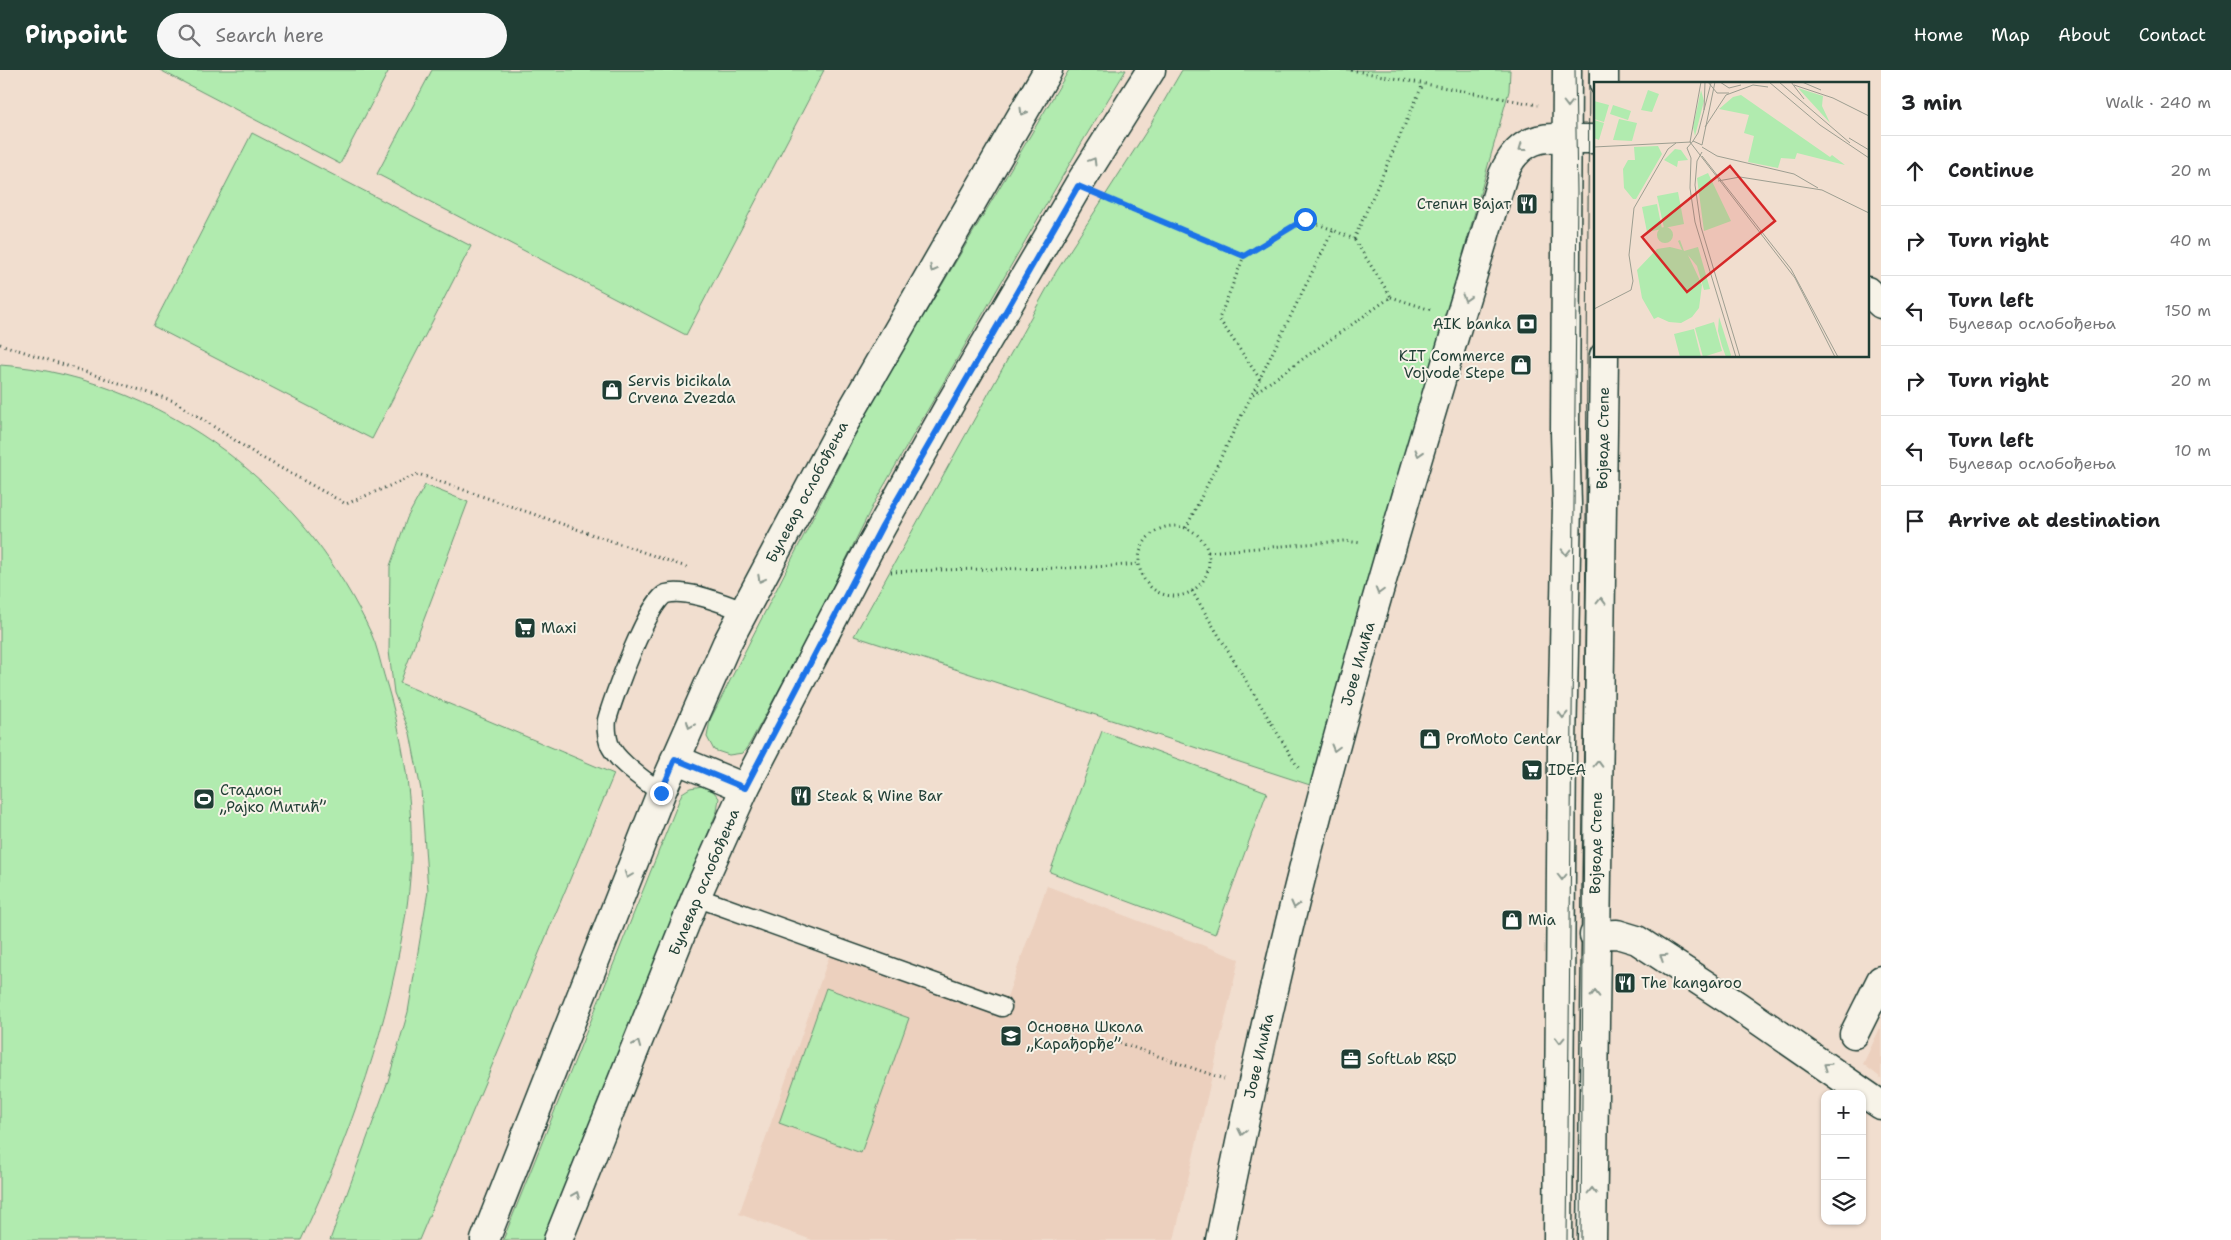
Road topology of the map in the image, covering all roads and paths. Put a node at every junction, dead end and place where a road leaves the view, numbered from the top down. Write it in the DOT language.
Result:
graph roads {
  1 [pos="1048,70"];
  2 [pos="1151,70"];
  3 [pos="1351,70"];
  4 [pos="1568,70"];
  5 [pos="1423,84"];
  6 [pos="1546,106"];
  7 [pos="1568,139"];
  8 [pos="1594,139"];
  9 [pos="1078,186"];
  10 [pos="1333,230"];
  11 [pos="1354,239"];
  12 [pos="1244,256"];
  13 [pos="1868,292"];
  14 [pos="1391,298"];
  15 [pos="1881,304"];
  16 [pos="1459,320"];
  17 [pos="0,344"];
  18 [pos="1604,358"];
  19 [pos="1260,380"];
  20 [pos="1253,394"];
  21 [pos="1186,528"];
  22 [pos="1392,544"];
  23 [pos="1208,552"];
  24 [pos="1139,564"];
  25 [pos="690,568"];
  26 [pos="881,572"];
  27 [pos="1192,590"];
  28 [pos="744,611"];
  29 [pos="675,759"];
  30 [pos="745,788"];
  31 [pos="661,793"];
  32 [pos="1320,804"];
  33 [pos="696,897"];
  34 [pos="1594,935"];
  35 [pos="1881,980"];
  36 [pos="1002,1007"];
  37 [pos="1854,1034"];
  38 [pos="1115,1041"];
  39 [pos="1251,1089"];
  40 [pos="1881,1105"];
  41 [pos="485,1240"];
  42 [pos="558,1240"];
  43 [pos="1220,1240"];
  44 [pos="1558,1240"];
  45 [pos="1592,1240"];
  1 -- 28 [label="main road, Булевар ослобођења, one-way"];
  9 -- 2 [label="main road, Булевар ослобођења, one-way"];
  3 -- 5 [label="path"];
  4 -- 7 [label="main road, one-way"];
  5 -- 6 [label="path"];
  5 -- 11 [label="path"];
  7 -- 8 [label="main road, Јове Илића"];
  7 -- 16 [label="main road, Јове Илића, one-way"];
  7 -- 44 [label="main road, one-way"];
  9 -- 12 [label="path"];
  9 -- 30 [label="main road, Булевар ослобођења"];
  10 -- 11 [label="path"];
  10 -- 12 [label="path"];
  10 -- 19 [label="path"];
  11 -- 14 [label="path"];
  12 -- 19 [label="path"];
  13 -- 15 [label="main road"];
  14 -- 16 [label="path"];
  14 -- 20 [label="path"];
  16 -- 22 [label="main road, Јове Илића, one-way"];
  17 -- 25 [label="path"];
  34 -- 18 [label="main road, Војводе Степе, one-way"];
  19 -- 20 [label="path"];
  20 -- 21 [label="path"];
  21 -- 23 [label="path"];
  21 -- 24 [label="path"];
  22 -- 23 [label="path"];
  22 -- 32 [label="main road, Јове Илића, one-way"];
  23 -- 27 [label="path"];
  24 -- 26 [label="path"];
  24 -- 27 [label="path"];
  27 -- 32 [label="path"];
  28 -- 29 [label="main road, Булевар ослобођења, one-way"];
  28 -- 31 [label="lane"];
  29 -- 30 [label="main road"];
  29 -- 31 [label="main road, Булевар ослобођења"];
  30 -- 33 [label="main road, Булевар ослобођења"];
  31 -- 41 [label="main road, Булевар ослобођења, one-way"];
  32 -- 39 [label="main road, Јове Илића, one-way"];
  33 -- 36 [label="lane"];
  42 -- 33 [label="main road, Булевар ослобођења, one-way"];
  40 -- 34 [label="main road, one-way"];
  45 -- 34 [label="main road, Војводе Степе, one-way"];
  35 -- 37 [label="main road"];
  38 -- 39 [label="path"];
  39 -- 43 [label="main road, Јове Илића, one-way"];
}
